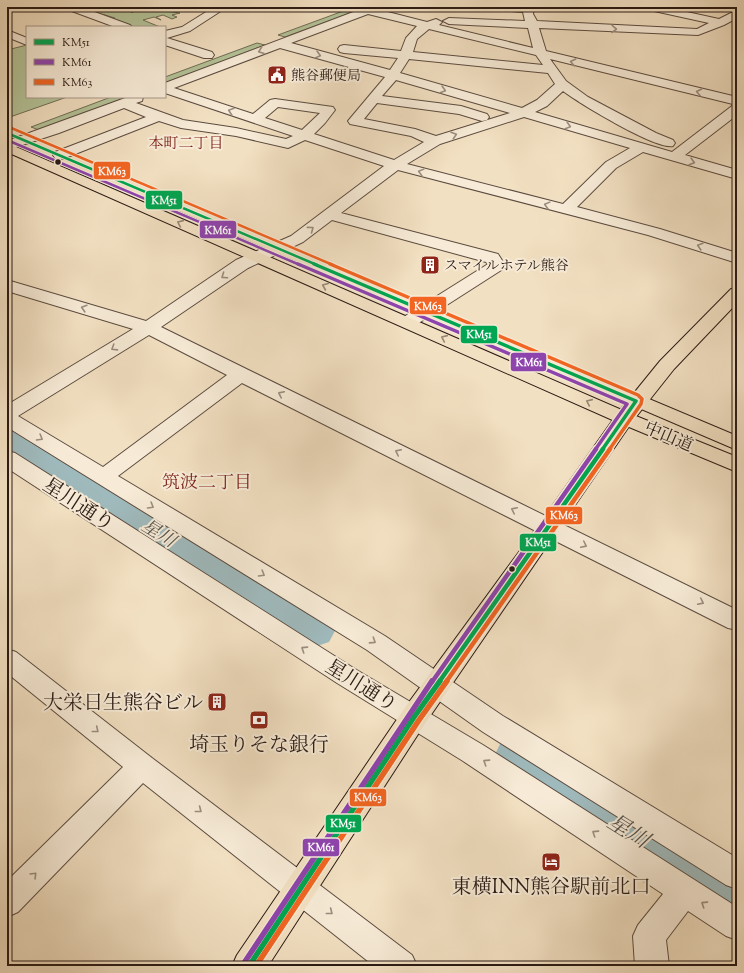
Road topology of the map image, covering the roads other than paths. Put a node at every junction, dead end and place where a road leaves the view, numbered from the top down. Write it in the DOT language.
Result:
graph roads {
  1 [pos="14,7"];
  2 [pos="74,7"];
  3 [pos="222,7"];
  4 [pos="353,7"];
  5 [pos="449,7"];
  6 [pos="501,7"];
  7 [pos="649,7"];
  8 [pos="528,8"];
  9 [pos="7,9"];
  10 [pos="371,9"];
  11 [pos="737,13"];
  12 [pos="106,20"];
  13 [pos="441,20"];
  14 [pos="720,23"];
  15 [pos="87,25"];
  16 [pos="426,25"];
  17 [pos="123,26"];
  18 [pos="533,26"];
  19 [pos="737,26"];
  20 [pos="7,33"];
  21 [pos="166,35"];
  22 [pos="166,41"];
  23 [pos="26,42"];
  24 [pos="26,42"];
  25 [pos="280,44"];
  26 [pos="14,46"];
  27 [pos="344,49"];
  28 [pos="541,54"];
  29 [pos="406,55"];
  30 [pos="194,61"];
  31 [pos="551,70"];
  32 [pos="393,76"];
  33 [pos="561,84"];
  34 [pos="166,88"];
  35 [pos="166,88"];
  36 [pos="136,98"];
  37 [pos="375,99"];
  38 [pos="737,101"];
  39 [pos="124,103"];
  40 [pos="737,109"];
  41 [pos="524,113"];
  42 [pos="326,115"];
  43 [pos="158,117"];
  44 [pos="255,119"];
  45 [pos="355,121"];
  46 [pos="32,122"];
  47 [pos="497,122"];
  48 [pos="7,132"];
  49 [pos="304,136"];
  50 [pos="24,140"];
  51 [pos="435,142"];
  52 [pos="7,146"];
  53 [pos="642,148"];
  54 [pos="679,153"];
  55 [pos="60,155"];
  56 [pos="395,165"];
  57 [pos="737,175"];
  58 [pos="566,210"];
  59 [pos="329,215"];
  60 [pos="277,248"];
  61 [pos="258,257"];
  62 [pos="737,258"];
  63 [pos="7,284"];
  64 [pos="737,293"];
  65 [pos="425,312"];
  66 [pos="408,322"];
  67 [pos="148,328"];
  68 [pos="241,374"];
  69 [pos="630,409"];
  70 [pos="7,414"];
  71 [pos="7,418"];
  72 [pos="737,444"];
  73 [pos="7,458"];
  74 [pos="737,465"];
  75 [pos="104,477"];
  76 [pos="549,527"];
  77 [pos="737,620"];
  78 [pos="8,662"];
  79 [pos="436,685"];
  80 [pos="414,717"];
  81 [pos="142,766"];
  82 [pos="737,875"];
  83 [pos="300,889"];
  84 [pos="684,891"];
  85 [pos="7,902"];
  86 [pos="737,925"];
  87 [pos="249,966"];
  88 [pos="400,966"];
  89 [pos="652,966"];
  1 -- 9 [label="street"];
  2 -- 12 [label="street"];
  3 -- 21 [label="street"];
  4 -- 10 [label="street"];
  5 -- 13 [label="street"];
  6 -- 8 [label="street"];
  7 -- 14 [label="street"];
  8 -- 18 [label="street"];
  10 -- 16 [label="street"];
  10 -- 25 [label="street"];
  11 -- 14 [label="street"];
  12 -- 15 [label="street"];
  12 -- 17 [label="street"];
  13 -- 16 [label="street"];
  13 -- 18 [label="street"];
  18 -- 14 [label="street, one-way"];
  14 -- 19 [label="street"];
  16 -- 28 [label="street"];
  16 -- 29 [label="street"];
  18 -- 28 [label="street"];
  20 -- 23 [label="street"];
  22 -- 30 [label="street"];
  24 -- 26 [label="street"];
  25 -- 32 [label="street, one-way"];
  25 -- 34 [label="street, one-way"];
  27 -- 29 [label="street"];
  28 -- 31 [label="street"];
  38 -- 28 [label="street, one-way"];
  29 -- 31 [label="street"];
  29 -- 32 [label="street"];
  31 -- 33 [label="street"];
  32 -- 37 [label="street"];
  32 -- 41 [label="street, one-way"];
  33 -- 41 [label="street"];
  33 -- 54 [label="street"];
  44 -- 35 [label="street, one-way"];
  36 -- 39 [label="street"];
  37 -- 45 [label="street"];
  37 -- 47 [label="street"];
  39 -- 43 [label="street"];
  39 -- 50 [label="street"];
  40 -- 54 [label="street"];
  41 -- 47 [label="street"];
  41 -- 53 [label="street, one-way"];
  42 -- 44 [label="street"];
  42 -- 45 [label="street"];
  42 -- 49 [label="street"];
  43 -- 49 [label="street"];
  43 -- 55 [label="street"];
  44 -- 49 [label="street"];
  45 -- 51 [label="street"];
  46 -- 48 [label="street"];
  51 -- 47 [label="street, one-way"];
  48 -- 50 [label="main road, 中山道"];
  49 -- 56 [label="street"];
  50 -- 52 [label="street"];
  50 -- 55 [label="main road, 中山道"];
  51 -- 56 [label="street"];
  61 -- 52 [label="main road, 中山道, one-way"];
  53 -- 54 [label="street"];
  53 -- 58 [label="street"];
  54 -- 57 [label="street, one-way"];
  55 -- 60 [label="main road, 中山道"];
  58 -- 56 [label="street, one-way"];
  56 -- 59 [label="street"];
  62 -- 58 [label="street, one-way"];
  60 -- 59 [label="street, one-way"];
  59 -- 65 [label="street"];
  60 -- 61 [label="street"];
  60 -- 65 [label="main road, 中山道"];
  66 -- 61 [label="main road, 中山道, one-way"];
  61 -- 67 [label="street, one-way"];
  67 -- 63 [label="street, one-way"];
  64 -- 69 [label="main road"];
  65 -- 66 [label="street"];
  65 -- 69 [label="main road, 中山道"];
  69 -- 66 [label="main road, 中山道, one-way"];
  67 -- 68 [label="street"];
  67 -- 70 [label="street, one-way"];
  68 -- 75 [label="street"];
  76 -- 68 [label="street, one-way"];
  69 -- 72 [label="main road, 中山道"];
  69 -- 74 [label="main road, 中山道"];
  69 -- 76 [label="main road"];
  71 -- 75 [label="street, 星川通り, one-way"];
  80 -- 73 [label="street, 星川通り, one-way"];
  75 -- 79 [label="street, 星川通り, one-way"];
  76 -- 77 [label="street, one-way"];
  76 -- 79 [label="main road"];
  78 -- 81 [label="street, one-way"];
  79 -- 80 [label="main road"];
  79 -- 82 [label="street, 星川通り"];
  80 -- 83 [label="main road"];
  84 -- 80 [label="street, 星川通り, one-way"];
  81 -- 83 [label="street, one-way"];
  85 -- 81 [label="street, one-way"];
  83 -- 87 [label="main road"];
  83 -- 88 [label="street, one-way"];
  86 -- 84 [label="street, 星川通り, one-way"];
  84 -- 89 [label="street"];
}
